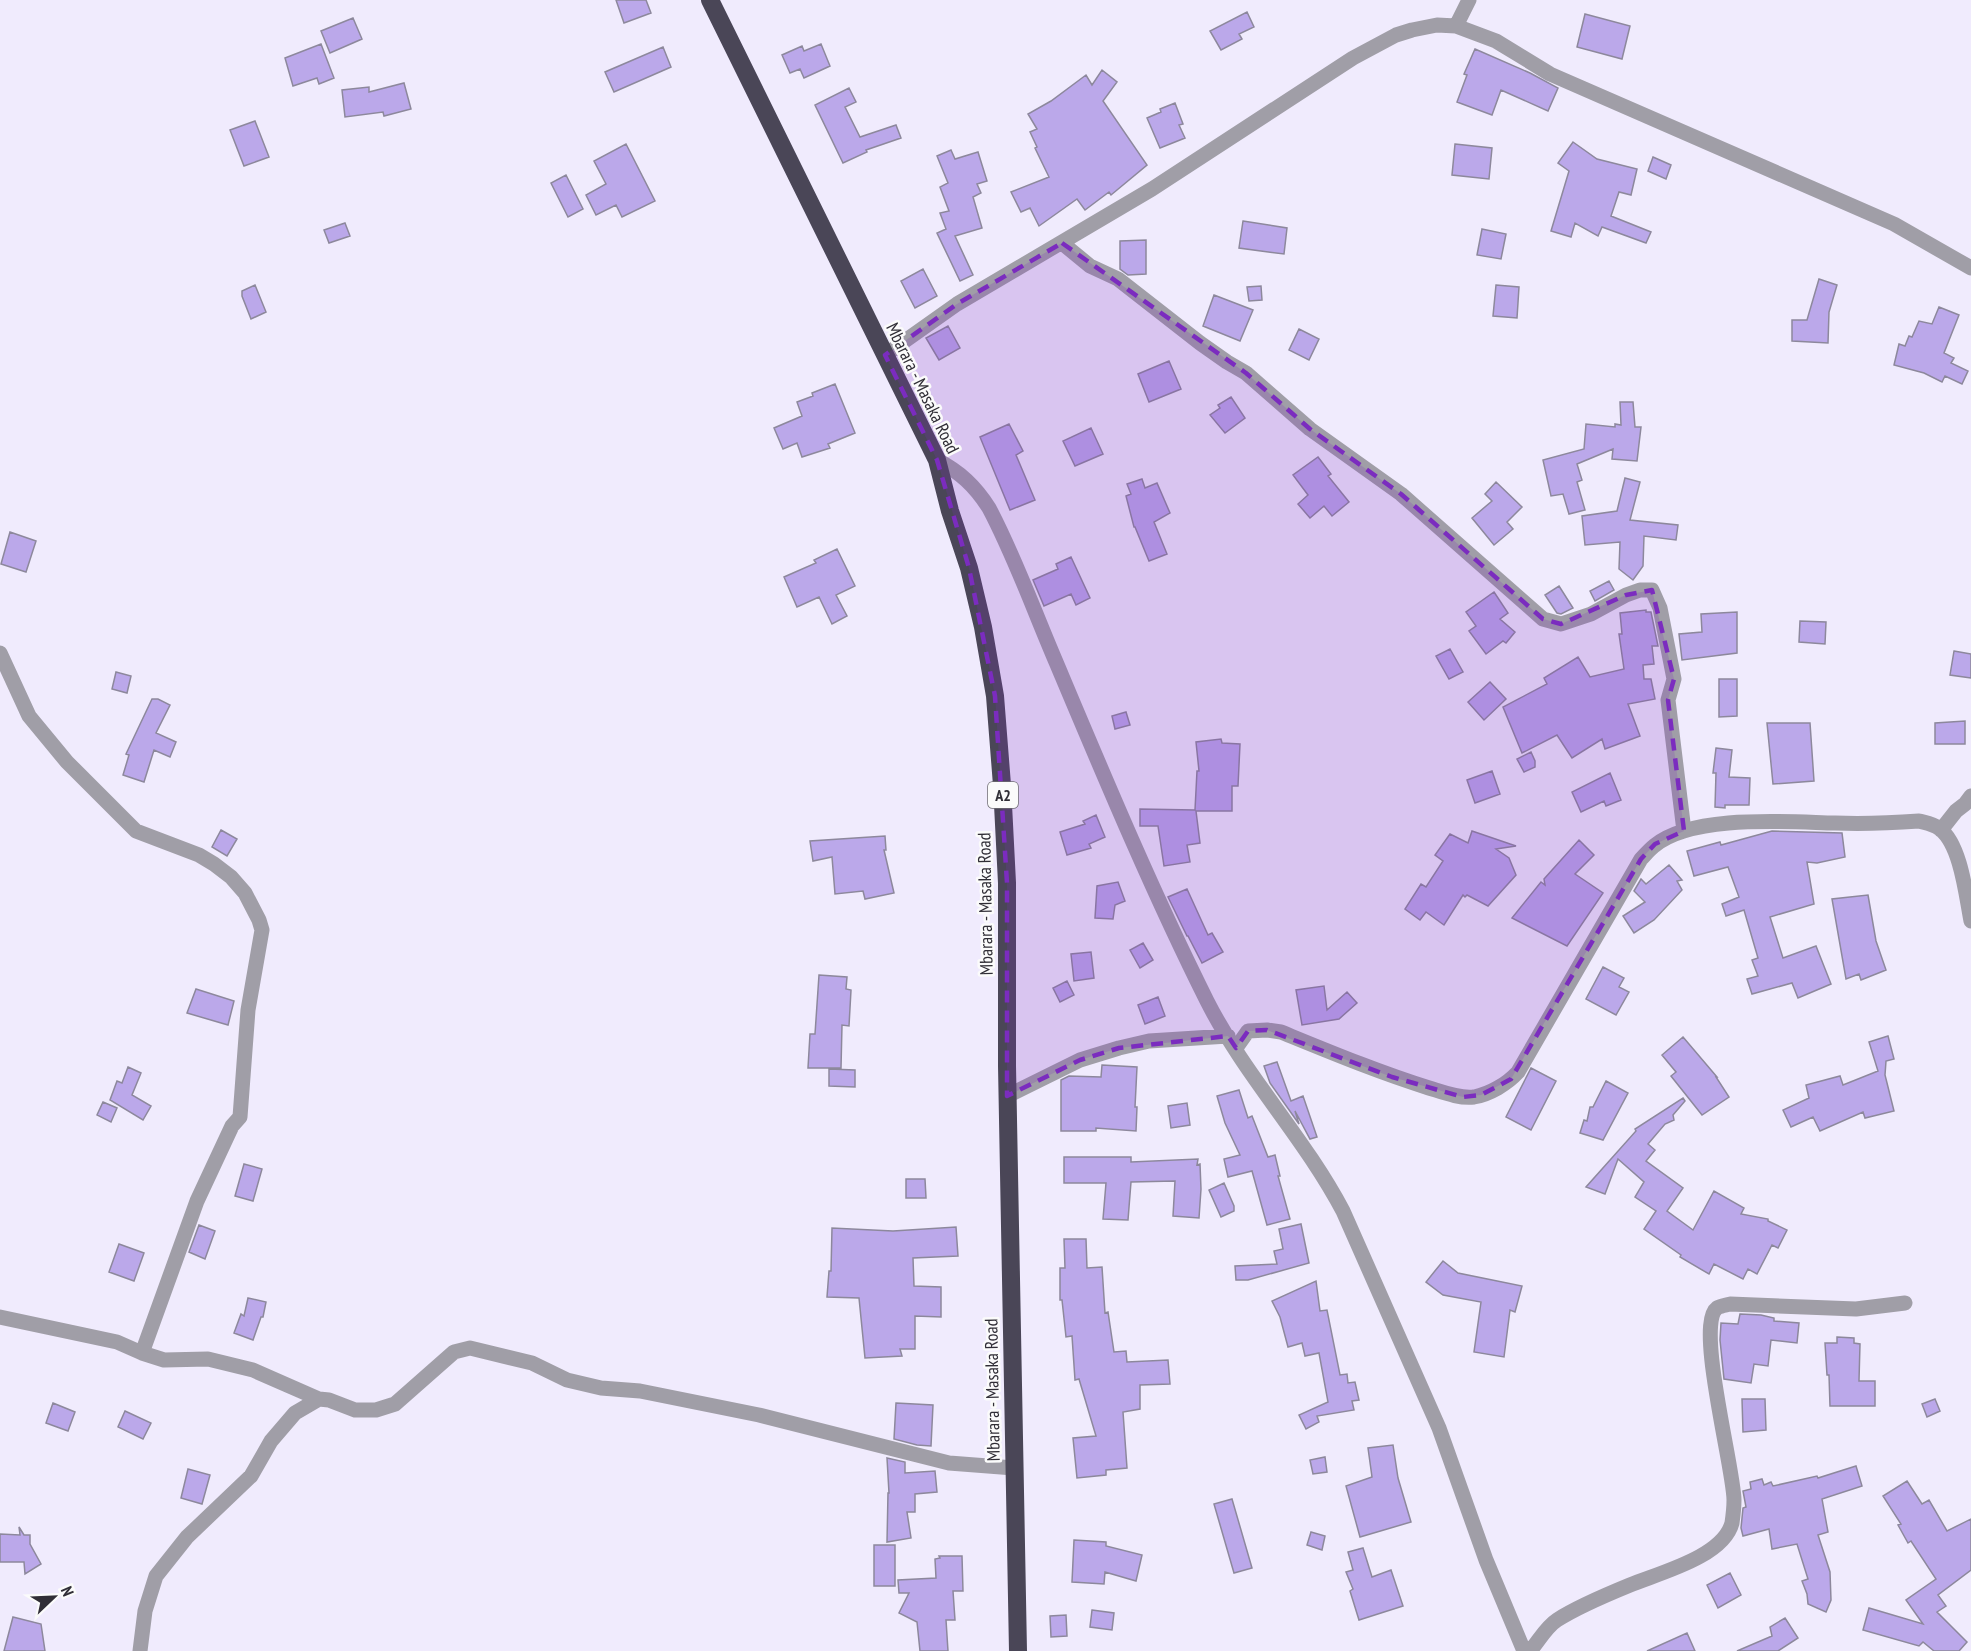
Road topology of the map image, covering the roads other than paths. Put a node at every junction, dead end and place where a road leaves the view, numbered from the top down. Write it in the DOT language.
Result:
graph roads {
  1 [pos="710,0"];
  2 [pos="1469,0"];
  3 [pos="1456,26"];
  4 [pos="1062,243"];
  5 [pos="1971,268"];
  6 [pos="885,356"];
  7 [pos="937,460"];
  8 [pos="0,653"];
  9 [pos="1971,796"];
  10 [pos="1941,830"];
  11 [pos="1684,831"];
  12 [pos="1971,921"];
  13 [pos="1232,1042"];
  14 [pos="1007,1096"];
  15 [pos="1905,1302"];
  16 [pos="0,1317"];
  17 [pos="142,1353"];
  18 [pos="319,1399"];
  19 [pos="1014,1468"];
  20 [pos="140,1651"];
  21 [pos="1018,1651"];
  22 [pos="1524,1651"];
  23 [pos="1530,1651"];
  1 -- 6 [label="highway, Mbarara - Masaka Road / A2"];
  2 -- 3 [label="street"];
  3 -- 4 [label="street"];
  3 -- 5 [label="street"];
  4 -- 6 [label="street"];
  4 -- 11 [label="street"];
  6 -- 7 [label="highway, Mbarara - Masaka Road / A2"];
  7 -- 13 [label="street"];
  7 -- 14 [label="highway, Mbarara - Masaka Road / A2"];
  8 -- 17 [label="street"];
  9 -- 10 [label="street"];
  10 -- 11 [label="street"];
  10 -- 12 [label="street"];
  11 -- 13 [label="street"];
  13 -- 14 [label="street"];
  13 -- 22 [label="street"];
  14 -- 19 [label="highway, Mbarara - Masaka Road / A2"];
  15 -- 23 [label="street"];
  16 -- 17 [label="street"];
  17 -- 18 [label="street"];
  18 -- 19 [label="street"];
  18 -- 20 [label="street"];
  19 -- 21 [label="highway, Mbarara - Masaka Road / A2"];
}
